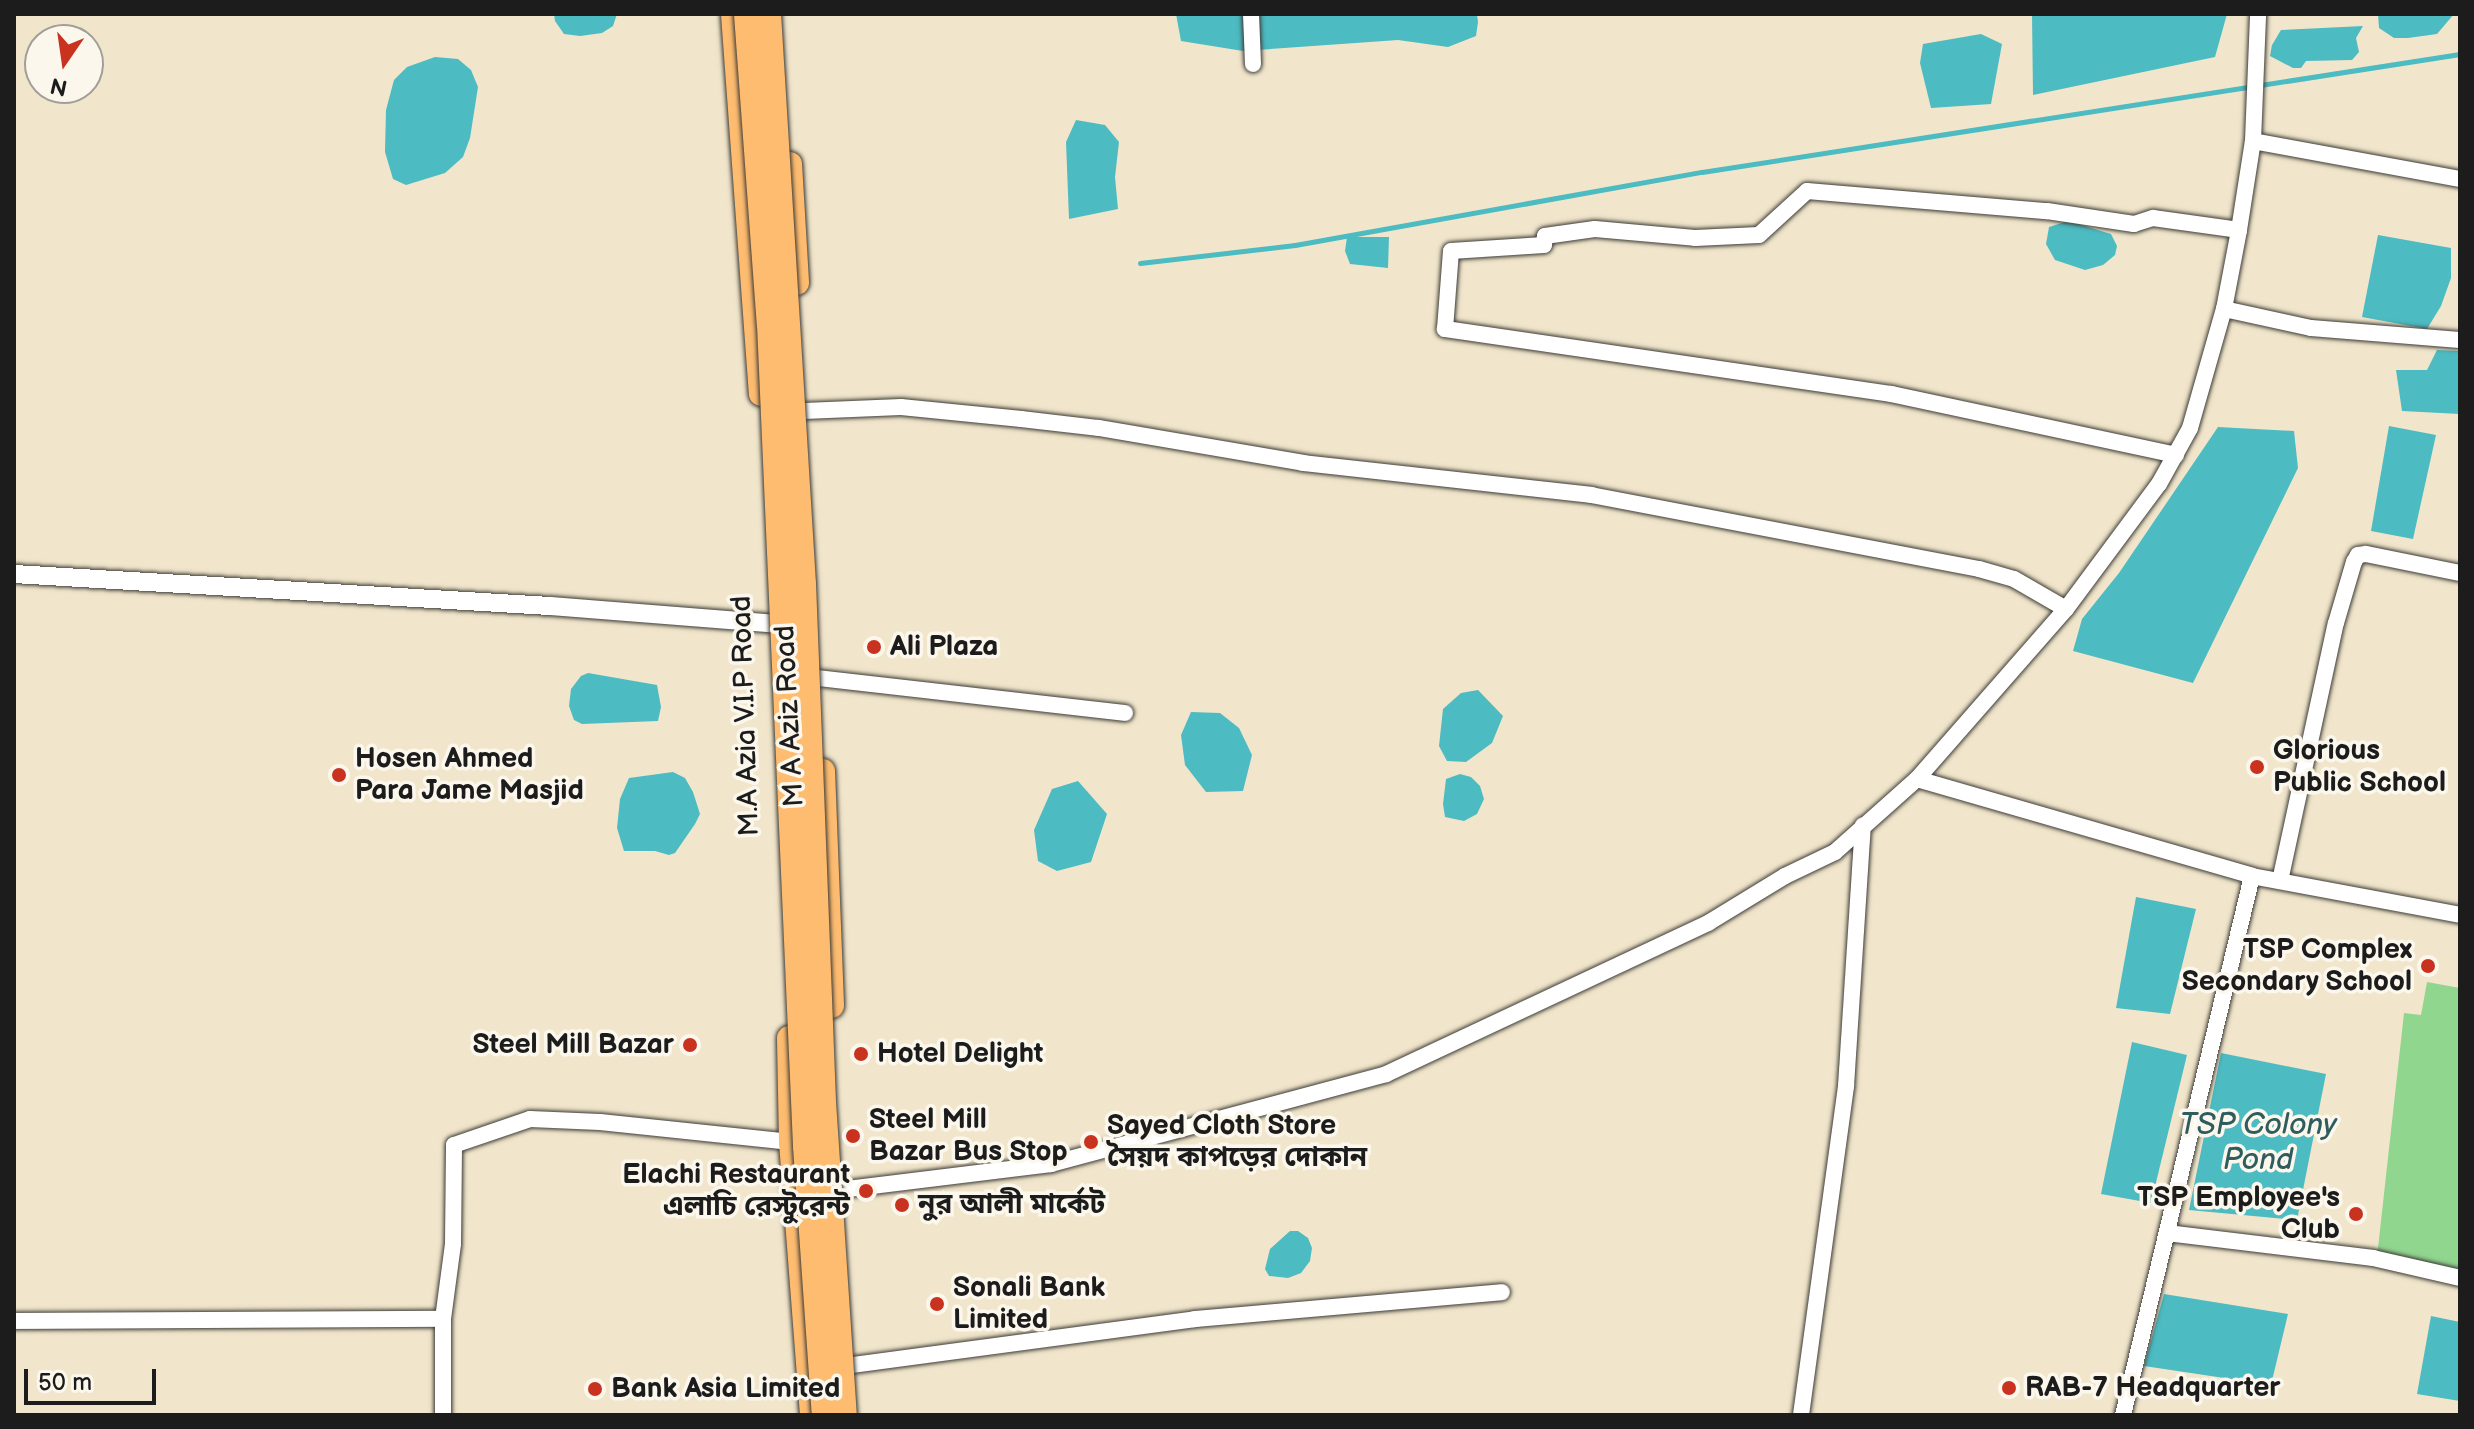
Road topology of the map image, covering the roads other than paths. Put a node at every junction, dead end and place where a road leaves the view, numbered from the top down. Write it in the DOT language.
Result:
graph roads {
  1 [pos="733,14"];
  2 [pos="747,14"];
  3 [pos="768,14"];
  4 [pos="779,14"];
  5 [pos="1251,14"];
  6 [pos="2258,14"];
  7 [pos="1253,64"];
  8 [pos="2253,141"];
  9 [pos="2460,179"];
  10 [pos="2239,230"];
  11 [pos="2224,309"];
  12 [pos="2460,340"];
  13 [pos="804,411"];
  14 [pos="2176,455"];
  15 [pos="2460,573"];
  16 [pos="14,574"];
  17 [pos="2066,609"];
  18 [pos="773,625"];
  19 [pos="816,626"];
  20 [pos="818,678"];
  21 [pos="1125,713"];
  22 [pos="1917,779"];
  23 [pos="1863,826"];
  24 [pos="2252,876"];
  25 [pos="2280,881"];
  26 [pos="2460,915"];
  27 [pos="791,1142"];
  28 [pos="839,1190"];
  29 [pos="2167,1233"];
  30 [pos="2460,1278"];
  31 [pos="1502,1292"];
  32 [pos="443,1319"];
  33 [pos="14,1321"];
  34 [pos="852,1365"];
  35 [pos="443,1415"];
  36 [pos="812,1415"];
  37 [pos="825,1415"];
  38 [pos="844,1415"];
  39 [pos="855,1415"];
  40 [pos="1801,1415"];
  41 [pos="2123,1415"];
  1 -- 18 [label="main road, M.A Azia V.I.P Road"];
  2 -- 37 [label="highway, bridge"];
  3 -- 38 [label="highway, bridge"];
  4 -- 13 [label="main road, M A Aziz Road"];
  5 -- 7 [label="street"];
  6 -- 8 [label="street"];
  8 -- 9 [label="street"];
  8 -- 10 [label="street"];
  10 -- 11 [label="street"];
  10 -- 14 [label="street"];
  11 -- 12 [label="street"];
  11 -- 14 [label="street"];
  13 -- 17 [label="street"];
  13 -- 19 [label="main road, M A Aziz Road"];
  14 -- 17 [label="street"];
  15 -- 25 [label="street"];
  16 -- 18 [label="street"];
  17 -- 22 [label="street"];
  18 -- 19 [label="street"];
  18 -- 27 [label="main road, M.A Azia V.I.P Road"];
  19 -- 20 [label="main road, M A Aziz Road"];
  20 -- 21 [label="street"];
  20 -- 28 [label="main road, M A Aziz Road"];
  22 -- 23 [label="street"];
  22 -- 24 [label="street"];
  23 -- 28 [label="street"];
  23 -- 40 [label="street"];
  24 -- 25 [label="street"];
  24 -- 29 [label="street"];
  25 -- 26 [label="street"];
  27 -- 32 [label="street"];
  27 -- 36 [label="main road, M.A Azia V.I.P Road"];
  28 -- 34 [label="main road, M A Aziz Road"];
  29 -- 30 [label="street"];
  29 -- 41 [label="street"];
  31 -- 34 [label="street"];
  32 -- 33 [label="street"];
  32 -- 35 [label="street"];
  34 -- 39 [label="main road, M A Aziz Road"];
}
